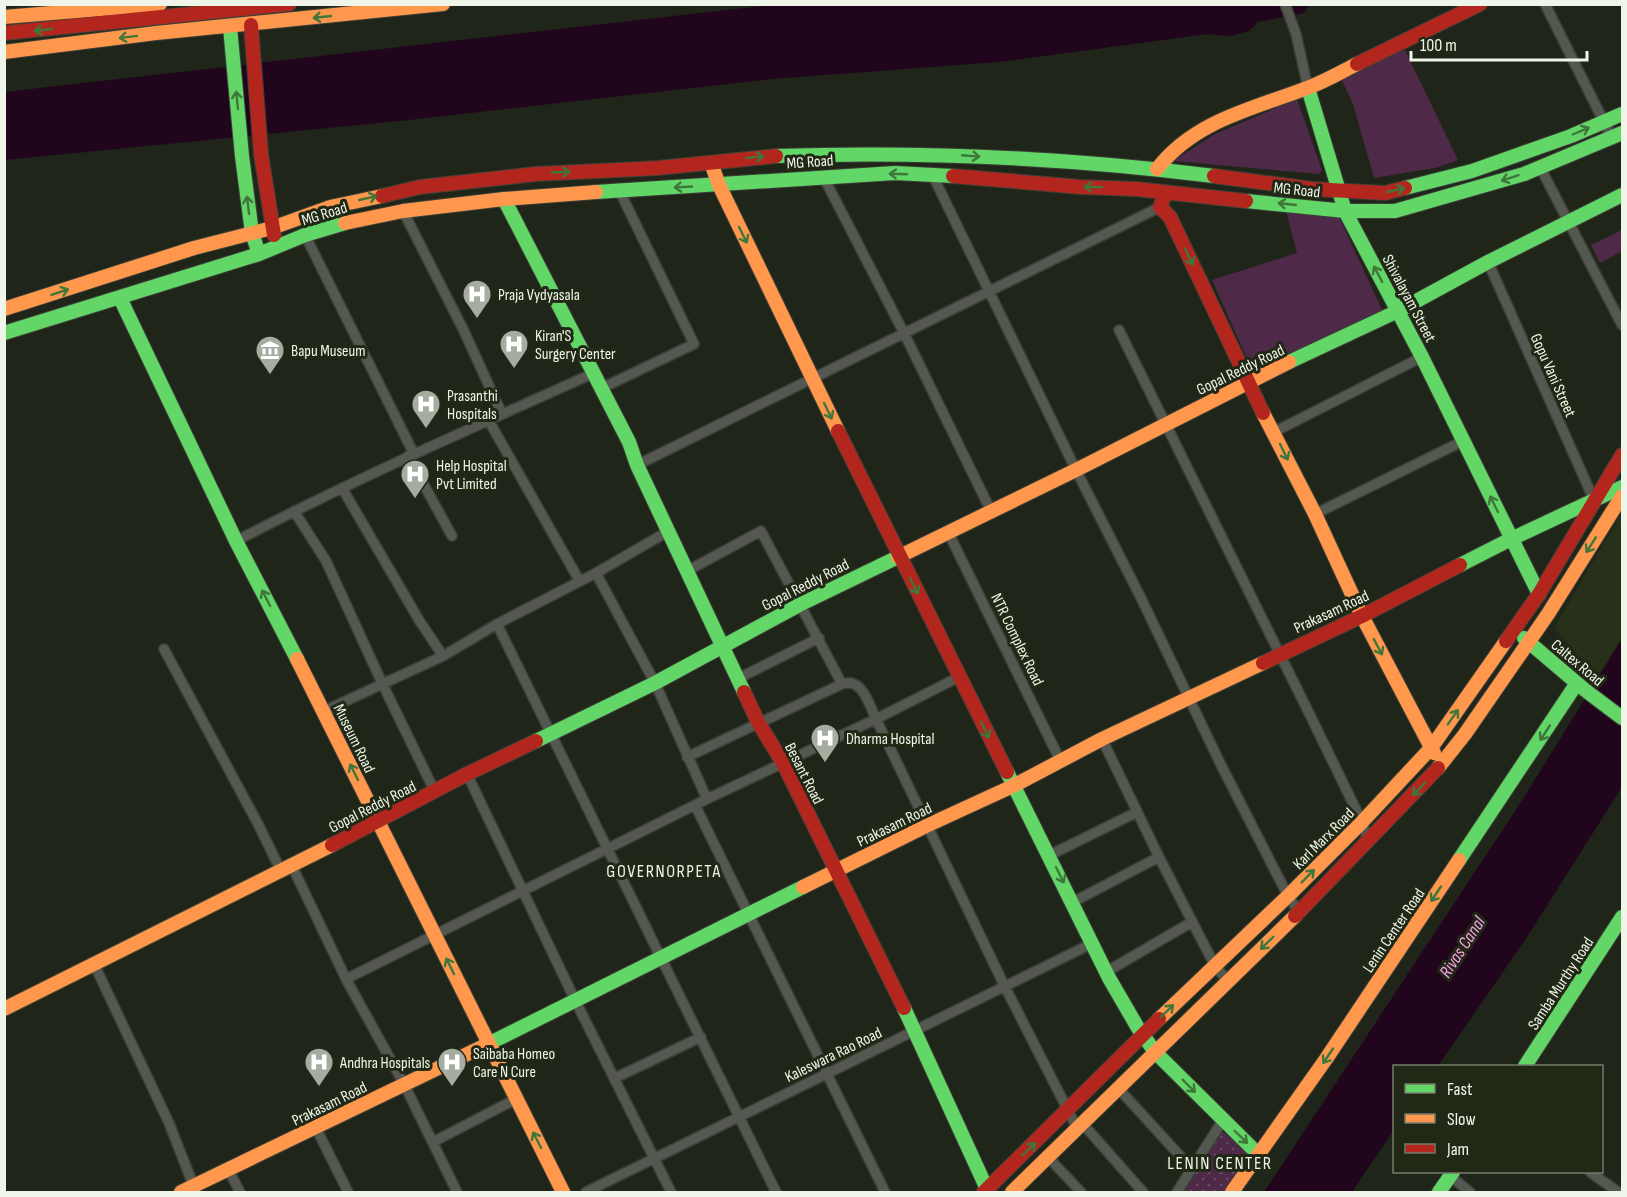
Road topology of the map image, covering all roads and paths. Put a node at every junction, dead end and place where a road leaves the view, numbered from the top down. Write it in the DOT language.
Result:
graph roads {
  1 [pos="160,4"];
  2 [pos="289,4"];
  3 [pos="443,4"];
  4 [pos="1285,4"];
  5 [pos="1480,4"];
  6 [pos="1545,4"];
  7 [pos="4,17"];
  8 [pos="251,25"];
  9 [pos="230,27"];
  10 [pos="4,33"];
  11 [pos="4,52"];
  12 [pos="1308,88"];
  13 [pos="1623,114"];
  14 [pos="1605,122"];
  15 [pos="1617,136"];
  16 [pos="711,163"];
  17 [pos="1540,167"];
  18 [pos="1157,169"];
  19 [pos="823,176"];
  20 [pos="933,176"];
  21 [pos="719,185"];
  22 [pos="619,190"];
  23 [pos="1166,192"];
  24 [pos="1338,192"];
  25 [pos="1623,195"];
  26 [pos="504,199"];
  27 [pos="1160,207"];
  28 [pos="403,211"];
  29 [pos="1345,211"];
  30 [pos="1570,222"];
  31 [pos="272,228"];
  32 [pos="252,233"];
  33 [pos="305,235"];
  34 [pos="278,246"];
  35 [pos="259,254"];
  36 [pos="1488,262"];
  37 [pos="989,290"];
  38 [pos="120,298"];
  39 [pos="4,309"];
  40 [pos="1398,311"];
  41 [pos="1623,326"];
  42 [pos="1119,330"];
  43 [pos="4,333"];
  44 [pos="904,333"];
  45 [pos="1422,357"];
  46 [pos="594,373"];
  47 [pos="813,378"];
  48 [pos="1247,382"];
  49 [pos="602,388"];
  50 [pos="502,414"];
  51 [pos="489,421"];
  52 [pos="1164,424"];
  53 [pos="1274,432"];
  54 [pos="1463,441"];
  55 [pos="411,455"];
  56 [pos="1623,455"];
  57 [pos="636,465"];
  58 [pos="1077,470"];
  59 [pos="1623,487"];
  60 [pos="342,488"];
  61 [pos="1623,496"];
  62 [pos="1594,500"];
  63 [pos="294,511"];
  64 [pos="991,511"];
  65 [pos="1315,514"];
  66 [pos="667,532"];
  67 [pos="948,532"];
  68 [pos="452,536"];
  69 [pos="1511,539"];
  70 [pos="236,542"];
  71 [pos="899,556"];
  72 [pos="687,571"];
  73 [pos="596,573"];
  74 [pos="579,580"];
  75 [pos="1539,594"];
  76 [pos="801,604"];
  77 [pos="1362,616"];
  78 [pos="497,624"];
  79 [pos="1514,630"];
  80 [pos="819,638"];
  81 [pos="1529,642"];
  82 [pos="723,645"];
  83 [pos="164,649"];
  84 [pos="1279,654"];
  85 [pos="443,656"];
  86 [pos="959,677"];
  87 [pos="737,679"];
  88 [pos="655,683"];
  89 [pos="842,684"];
  90 [pos="383,685"];
  91 [pos="1581,687"];
  92 [pos="1189,699"];
  93 [pos="324,711"];
  94 [pos="1623,718"];
  95 [pos="876,719"];
  96 [pos="759,722"];
  97 [pos="552,733"];
  98 [pos="1102,739"];
  99 [pos="1431,748"];
  100 [pos="687,757"];
  101 [pos="1060,760"];
  102 [pos="783,763"];
  103 [pos="1441,765"];
  104 [pos="467,774"];
  105 [pos="1013,786"];
  106 [pos="435,792"];
  107 [pos="707,799"];
  108 [pos="695,805"];
  109 [pos="1137,812"];
  110 [pos="378,821"];
  111 [pos="1362,822"];
  112 [pos="926,826"];
  113 [pos="1368,842"];
  114 [pos="608,848"];
  115 [pos="1050,855"];
  116 [pos="1159,857"];
  117 [pos="287,869"];
  118 [pos="835,872"];
  119 [pos="523,890"];
  120 [pos="1288,896"];
  121 [pos="1073,902"];
  122 [pos="1299,912"];
  123 [pos="748,915"];
  124 [pos="1623,916"];
  125 [pos="1192,922"];
  126 [pos="435,934"];
  127 [pos="1618,934"];
  128 [pos="1093,943"];
  129 [pos="660,958"];
  130 [pos="95,966"];
  131 [pos="1215,966"];
  132 [pos="1106,972"];
  133 [pos="346,979"];
  134 [pos="1228,981"];
  135 [pos="1005,987"];
  136 [pos="575,1000"];
  137 [pos="4,1009"];
  138 [pos="915,1031"];
  139 [pos="1142,1035"];
  140 [pos="701,1037"];
  141 [pos="488,1044"];
  142 [pos="1155,1052"];
  143 [pos="1526,1065"];
  144 [pos="828,1073"];
  145 [pos="615,1078"];
  146 [pos="404,1084"];
  147 [pos="1118,1088"];
  148 [pos="516,1099"];
  149 [pos="1067,1112"];
  150 [pos="738,1117"];
  151 [pos="1223,1120"];
  152 [pos="1079,1125"];
  153 [pos="315,1128"];
  154 [pos="433,1142"];
  155 [pos="1259,1155"];
  156 [pos="1047,1156"];
  157 [pos="655,1159"];
  158 [pos="1192,1169"];
  159 [pos="229,1171"];
  160 [pos="1591,1173"];
  161 [pos="1452,1174"];
  162 [pos="188,1190"];
  163 [pos="985,1191"];
  164 [pos="240,1192"];
  165 [pos="348,1192"];
  166 [pos="457,1192"];
  167 [pos="563,1192"];
  168 [pos="586,1192"];
  169 [pos="671,1192"];
  170 [pos="776,1192"];
  171 [pos="885,1192"];
  172 [pos="1012,1192"];
  173 [pos="1082,1192"];
  174 [pos="1143,1192"];
  175 [pos="1177,1192"];
  176 [pos="1232,1192"];
  177 [pos="1439,1192"];
  178 [pos="1470,1192"];
  179 [pos="1618,1192"];
  1 -- 7 [label="main road"];
  2 -- 10 [label="main road, one-way"];
  3 -- 8 [label="main road, one-way"];
  4 -- 12 [label="street, Shivalayam Street"];
  5 -- 12 [label="main road"];
  6 -- 14 [label="street"];
  8 -- 9 [label="main road"];
  8 -- 31 [label="main road"];
  9 -- 11 [label="main road, one-way"];
  32 -- 9 [label="main road, one-way"];
  12 -- 18 [label="main road"];
  12 -- 24 [label="main road, Shivalayam Street"];
  13 -- 14 [label="main road, MG Road"];
  14 -- 15 [label="street"];
  24 -- 14 [label="main road, MG Road, one-way"];
  15 -- 17 [label="main road, MG Road"];
  16 -- 18 [label="main road, MG Road, one-way"];
  16 -- 21 [label="main road"];
  31 -- 16 [label="main road, MG Road, one-way"];
  17 -- 29 [label="main road, MG Road, one-way"];
  17 -- 30 [label="street"];
  18 -- 24 [label="main road, MG Road"];
  20 -- 19 [label="main road, MG Road, one-way"];
  19 -- 21 [label="main road, MG Road"];
  19 -- 44 [label="street"];
  23 -- 20 [label="main road, MG Road, one-way"];
  20 -- 37 [label="street"];
  21 -- 22 [label="main road, MG Road, one-way"];
  21 -- 47 [label="main road, one-way"];
  22 -- 26 [label="main road, MG Road"];
  22 -- 49 [label="street"];
  23 -- 27 [label="main road"];
  29 -- 23 [label="main road, MG Road, one-way"];
  24 -- 29 [label="main road, Shivalayam Street"];
  25 -- 30 [label="main road, Gopal Reddy Road"];
  26 -- 28 [label="main road, MG Road"];
  26 -- 46 [label="main road, Besant Road"];
  27 -- 37 [label="street"];
  27 -- 48 [label="main road, one-way"];
  28 -- 33 [label="main road, MG Road"];
  28 -- 50 [label="street"];
  40 -- 29 [label="main road, Shivalayam Street, one-way"];
  30 -- 36 [label="main road, Gopal Reddy Road"];
  30 -- 41 [label="street"];
  31 -- 32 [label="main road, MG Road"];
  31 -- 34 [label="main road"];
  32 -- 35 [label="main road"];
  39 -- 32 [label="main road, MG Road, one-way"];
  33 -- 34 [label="main road, MG Road"];
  33 -- 55 [label="street"];
  34 -- 35 [label="main road, MG Road"];
  35 -- 38 [label="main road, MG Road"];
  36 -- 40 [label="main road, Gopal Reddy Road"];
  36 -- 62 [label="street, Gopu Vani Street"];
  37 -- 44 [label="street"];
  37 -- 58 [label="street"];
  38 -- 43 [label="main road, MG Road"];
  38 -- 70 [label="main road, Museum Road"];
  40 -- 45 [label="main road, Shivalayam Street"];
  40 -- 48 [label="main road, Gopal Reddy Road"];
  42 -- 52 [label="street"];
  44 -- 47 [label="street"];
  44 -- 64 [label="street"];
  45 -- 53 [label="street"];
  45 -- 54 [label="main road, Shivalayam Street"];
  46 -- 49 [label="main road, Besant Road"];
  46 -- 50 [label="street"];
  47 -- 57 [label="street"];
  47 -- 71 [label="main road, one-way"];
  48 -- 52 [label="main road, Gopal Reddy Road"];
  48 -- 53 [label="main road"];
  49 -- 57 [label="main road, Besant Road"];
  50 -- 51 [label="street"];
  51 -- 55 [label="street"];
  51 -- 74 [label="street"];
  52 -- 58 [label="main road, Gopal Reddy Road"];
  52 -- 84 [label="street"];
  53 -- 65 [label="main road, one-way"];
  54 -- 65 [label="street"];
  69 -- 54 [label="main road, Shivalayam Street, one-way"];
  55 -- 60 [label="street"];
  55 -- 68 [label="street"];
  56 -- 62 [label="main road, Karl Marx Road"];
  57 -- 66 [label="main road, Besant Road"];
  58 -- 64 [label="main road, Gopal Reddy Road"];
  58 -- 92 [label="street"];
  59 -- 62 [label="main road, Prakasam Road"];
  60 -- 63 [label="street"];
  60 -- 85 [label="street"];
  61 -- 81 [label="main road, Karl Marx Road, one-way"];
  62 -- 69 [label="main road, Prakasam Road"];
  62 -- 75 [label="main road, Karl Marx Road"];
  63 -- 70 [label="street"];
  63 -- 90 [label="street"];
  64 -- 67 [label="main road, Gopal Reddy Road"];
  65 -- 77 [label="main road"];
  66 -- 72 [label="main road, Besant Road"];
  66 -- 73 [label="street"];
  67 -- 71 [label="main road, Gopal Reddy Road"];
  67 -- 101 [label="street, NTR Complex Road"];
  69 -- 75 [label="main road, Shivalayam Street"];
  69 -- 77 [label="main road, Prakasam Road"];
  93 -- 70 [label="main road, Museum Road, one-way"];
  71 -- 76 [label="main road, Gopal Reddy Road"];
  71 -- 86 [label="main road, one-way"];
  72 -- 76 [label="street"];
  72 -- 82 [label="main road, Besant Road"];
  73 -- 74 [label="street"];
  73 -- 88 [label="street"];
  74 -- 78 [label="street"];
  75 -- 79 [label="main road, Karl Marx Road"];
  76 -- 80 [label="street"];
  76 -- 82 [label="main road, Gopal Reddy Road"];
  77 -- 84 [label="main road, Prakasam Road"];
  77 -- 99 [label="main road, one-way"];
  78 -- 85 [label="street"];
  78 -- 97 [label="street"];
  79 -- 81 [label="main road, Caltex Road"];
  99 -- 79 [label="main road, Karl Marx Road, one-way"];
  80 -- 87 [label="street"];
  80 -- 89 [label="street"];
  81 -- 91 [label="main road, Caltex Road"];
  81 -- 103 [label="main road, Karl Marx Road"];
  82 -- 87 [label="main road, Besant Road"];
  82 -- 88 [label="main road, Gopal Reddy Road"];
  83 -- 117 [label="street"];
  84 -- 92 [label="main road, Prakasam Road"];
  84 -- 111 [label="street"];
  85 -- 90 [label="street"];
  86 -- 95 [label="street"];
  86 -- 105 [label="main road, one-way"];
  87 -- 96 [label="main road, Besant Road"];
  88 -- 97 [label="main road, Gopal Reddy Road"];
  88 -- 100 [label="street"];
  89 -- 95 [label="street"];
  89 -- 96 [label="street"];
  90 -- 93 [label="street"];
  90 -- 106 [label="street"];
  91 -- 94 [label="main road, Caltex Road"];
  91 -- 155 [label="main road, Lenin Center Road, one-way"];
  92 -- 98 [label="main road, Prakasam Road"];
  92 -- 120 [label="street"];
  110 -- 93 [label="main road, Museum Road, one-way"];
  95 -- 102 [label="street"];
  95 -- 112 [label="street"];
  96 -- 100 [label="street"];
  96 -- 102 [label="main road, Besant Road"];
  97 -- 104 [label="main road, Gopal Reddy Road"];
  97 -- 114 [label="street"];
  98 -- 101 [label="main road, Prakasam Road"];
  98 -- 109 [label="street"];
  99 -- 103 [label="main road"];
  99 -- 111 [label="main road, Karl Marx Road"];
  100 -- 107 [label="street"];
  101 -- 105 [label="main road, Prakasam Road"];
  102 -- 107 [label="street"];
  102 -- 118 [label="main road, Besant Road"];
  103 -- 113 [label="main road, Karl Marx Road, one-way"];
  104 -- 106 [label="main road, Gopal Reddy Road"];
  104 -- 119 [label="street"];
  105 -- 112 [label="main road, Prakasam Road"];
  105 -- 115 [label="main road"];
  106 -- 110 [label="main road, Gopal Reddy Road"];
  107 -- 108 [label="street"];
  108 -- 114 [label="street"];
  108 -- 123 [label="street"];
  109 -- 115 [label="street"];
  109 -- 116 [label="street"];
  110 -- 117 [label="main road, Gopal Reddy Road"];
  110 -- 126 [label="main road, Museum Road"];
  111 -- 113 [label="street"];
  120 -- 111 [label="main road, Karl Marx Road, one-way"];
  112 -- 118 [label="main road, Prakasam Road"];
  112 -- 135 [label="street"];
  113 -- 122 [label="main road, Karl Marx Road"];
  114 -- 119 [label="street"];
  114 -- 129 [label="street"];
  115 -- 121 [label="main road, one-way"];
  116 -- 121 [label="street"];
  116 -- 125 [label="street"];
  117 -- 130 [label="main road, Gopal Reddy Road"];
  117 -- 133 [label="street"];
  118 -- 123 [label="main road, Prakasam Road"];
  118 -- 138 [label="main road, Besant Road"];
  119 -- 126 [label="street"];
  119 -- 136 [label="street"];
  120 -- 122 [label="street"];
  120 -- 131 [label="main road, Karl Marx Road"];
  121 -- 128 [label="main road"];
  122 -- 134 [label="main road, Karl Marx Road, one-way"];
  123 -- 129 [label="main road, Prakasam Road"];
  123 -- 144 [label="street"];
  124 -- 127 [label="main road, Samba Murthy Road"];
  125 -- 131 [label="street"];
  125 -- 132 [label="street"];
  126 -- 133 [label="street"];
  141 -- 126 [label="main road, Museum Road, one-way"];
  127 -- 143 [label="main road, Samba Murthy Road"];
  128 -- 132 [label="main road"];
  128 -- 135 [label="street, Kaleswara Rao Road"];
  129 -- 136 [label="main road, Prakasam Road"];
  129 -- 140 [label="street"];
  130 -- 137 [label="main road, Gopal Reddy Road"];
  130 -- 162 [label="street"];
  131 -- 134 [label="street"];
  139 -- 131 [label="main road, Karl Marx Road, one-way"];
  132 -- 139 [label="main road"];
  133 -- 146 [label="street"];
  134 -- 142 [label="main road, Karl Marx Road"];
  135 -- 138 [label="street, Kaleswara Rao Road"];
  135 -- 149 [label="street"];
  136 -- 141 [label="main road, Prakasam Road"];
  136 -- 145 [label="street"];
  138 -- 144 [label="street, Kaleswara Rao Road"];
  138 -- 163 [label="main road, Besant Road"];
  139 -- 142 [label="main road"];
  139 -- 149 [label="main road, Karl Marx Road"];
  140 -- 145 [label="street"];
  140 -- 150 [label="street"];
  141 -- 146 [label="main road, Prakasam Road"];
  141 -- 148 [label="main road, Museum Road"];
  142 -- 147 [label="main road, Karl Marx Road"];
  142 -- 151 [label="main road, one-way"];
  144 -- 150 [label="street, Kaleswara Rao Road"];
  144 -- 171 [label="street"];
  145 -- 157 [label="street"];
  146 -- 153 [label="main road, Prakasam Road"];
  146 -- 154 [label="street"];
  147 -- 152 [label="main road, Karl Marx Road"];
  147 -- 158 [label="street"];
  148 -- 154 [label="street"];
  167 -- 148 [label="main road, Museum Road, one-way"];
  149 -- 152 [label="street"];
  163 -- 149 [label="main road, Karl Marx Road, one-way"];
  150 -- 157 [label="street, Kaleswara Rao Road"];
  150 -- 170 [label="street"];
  151 -- 155 [label="main road, one-way"];
  151 -- 158 [label="street"];
  152 -- 156 [label="main road, Karl Marx Road"];
  152 -- 174 [label="street"];
  153 -- 159 [label="main road, Prakasam Road"];
  153 -- 165 [label="street"];
  154 -- 166 [label="street"];
  155 -- 176 [label="main road, Lenin Center Road"];
  156 -- 172 [label="main road, Karl Marx Road"];
  156 -- 173 [label="street"];
  157 -- 168 [label="street, Kaleswara Rao Road"];
  157 -- 169 [label="street"];
  158 -- 175 [label="street"];
  159 -- 162 [label="main road, Prakasam Road"];
  159 -- 164 [label="street"];
  160 -- 179 [label="street"];
  161 -- 177 [label="main road"];
  161 -- 178 [label="street"];
}
